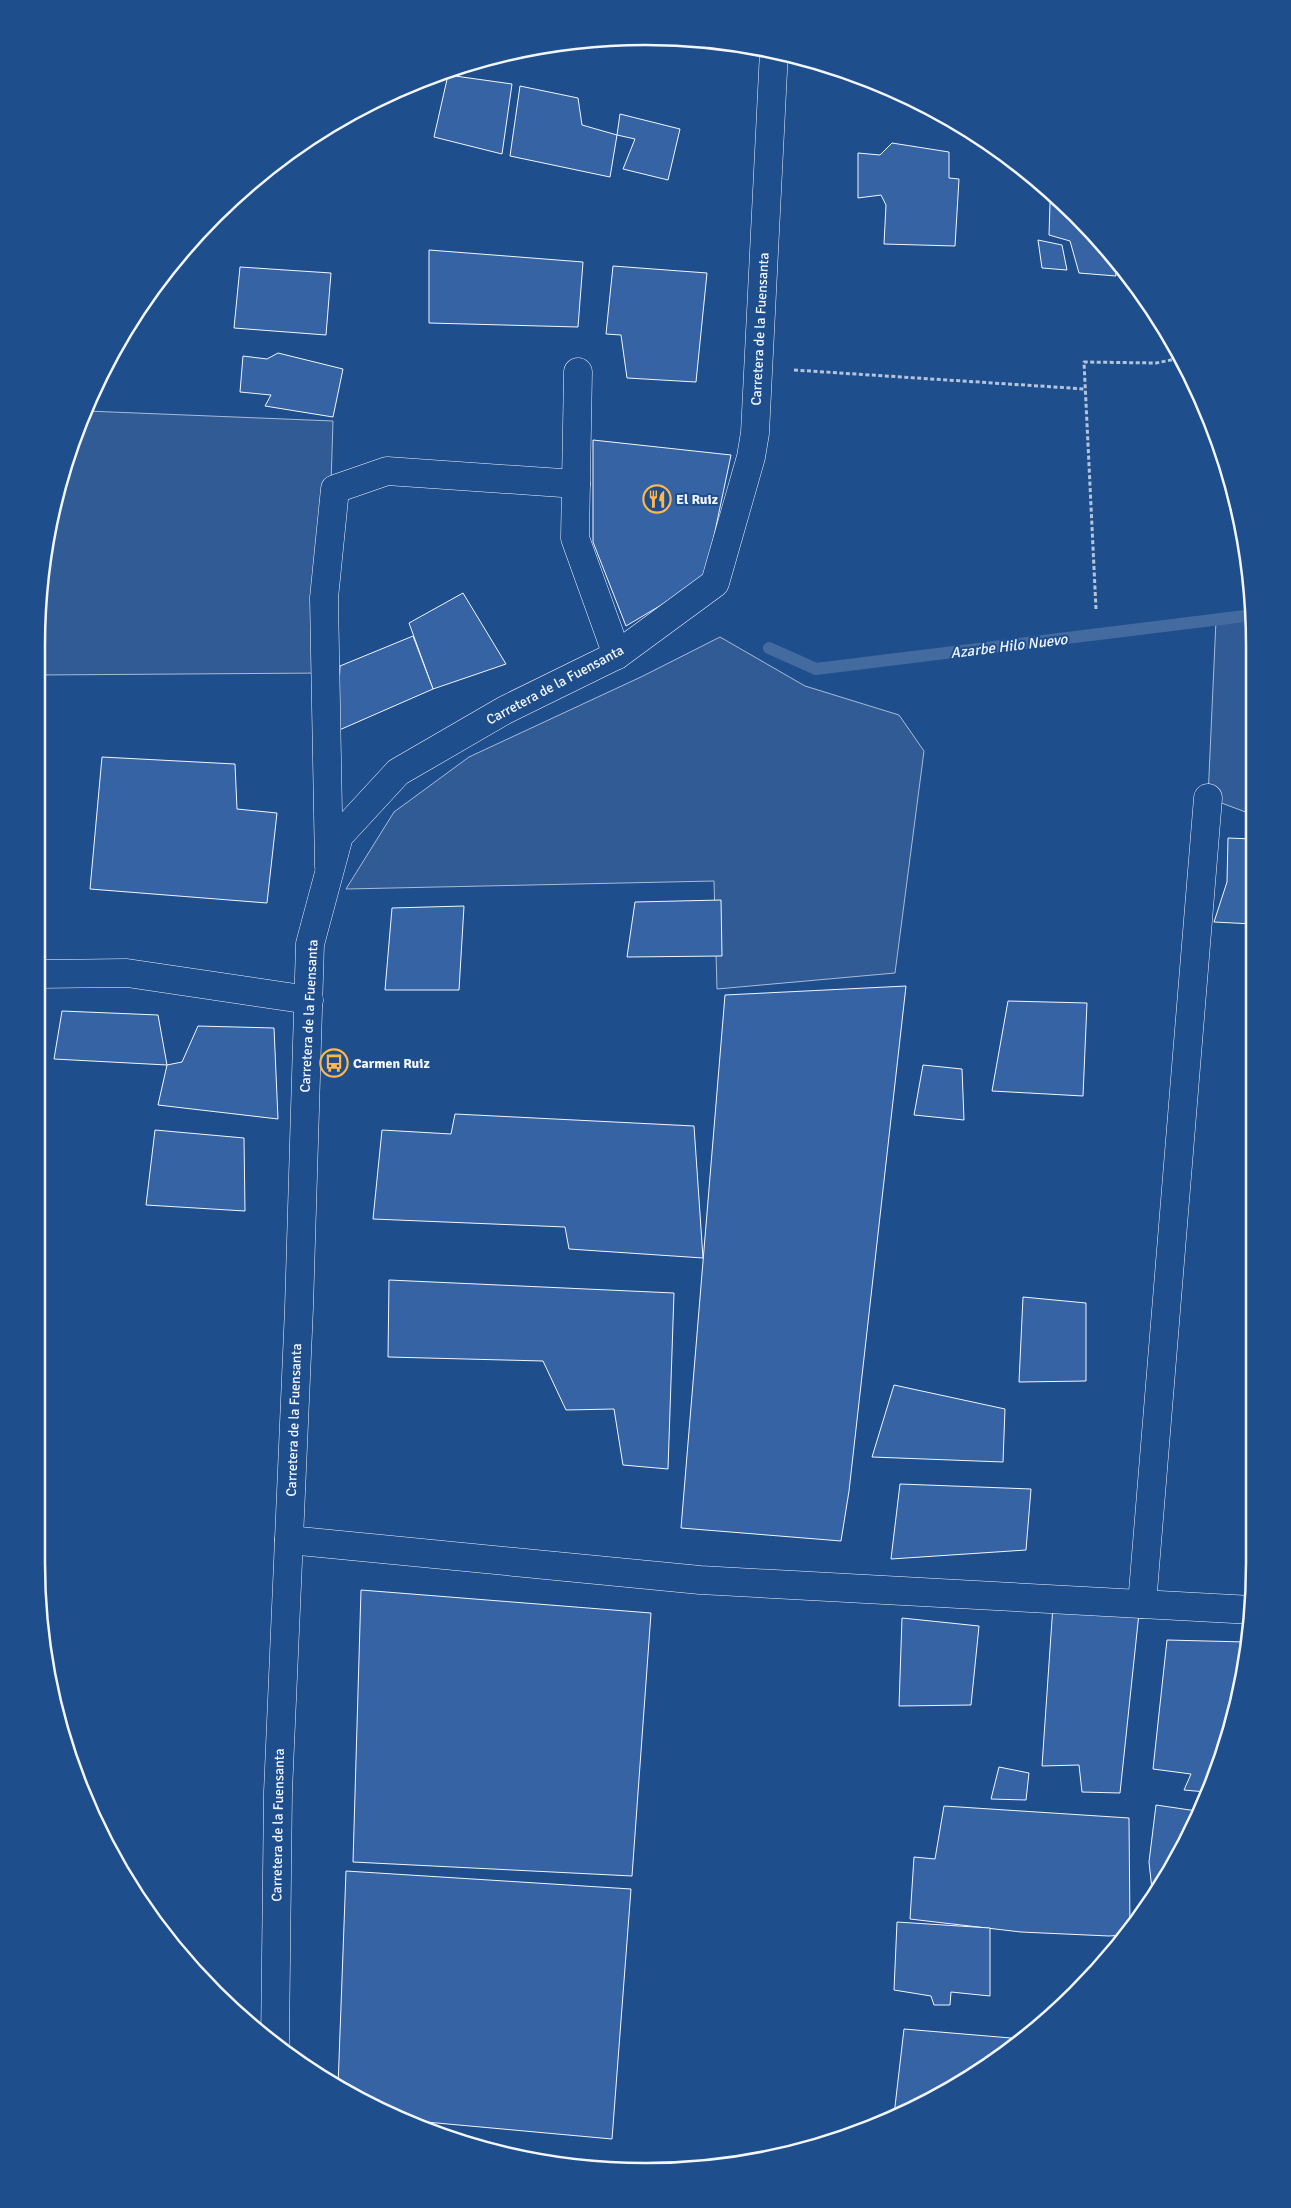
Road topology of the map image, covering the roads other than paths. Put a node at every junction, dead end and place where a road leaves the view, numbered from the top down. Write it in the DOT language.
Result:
graph roads {
  1 [pos="774,59"];
  2 [pos="578,372"];
  3 [pos="576,484"];
  4 [pos="617,655"];
  5 [pos="1208,798"];
  6 [pos="329,875"];
  7 [pos="45,974"];
  8 [pos="309,1000"];
  9 [pos="289,1540"];
  10 [pos="1142,1604"];
  11 [pos="1244,1610"];
  12 [pos="275,2035"];
  1 -- 4 [label="street, Carretera de la Fuensanta"];
  2 -- 3 [label="street"];
  3 -- 4 [label="street"];
  3 -- 6 [label="street"];
  4 -- 6 [label="street, Carretera de la Fuensanta"];
  5 -- 10 [label="street"];
  6 -- 8 [label="street, Carretera de la Fuensanta"];
  7 -- 8 [label="street"];
  8 -- 9 [label="street, Carretera de la Fuensanta"];
  9 -- 10 [label="street"];
  9 -- 12 [label="street, Carretera de la Fuensanta"];
  10 -- 11 [label="street"];
}
